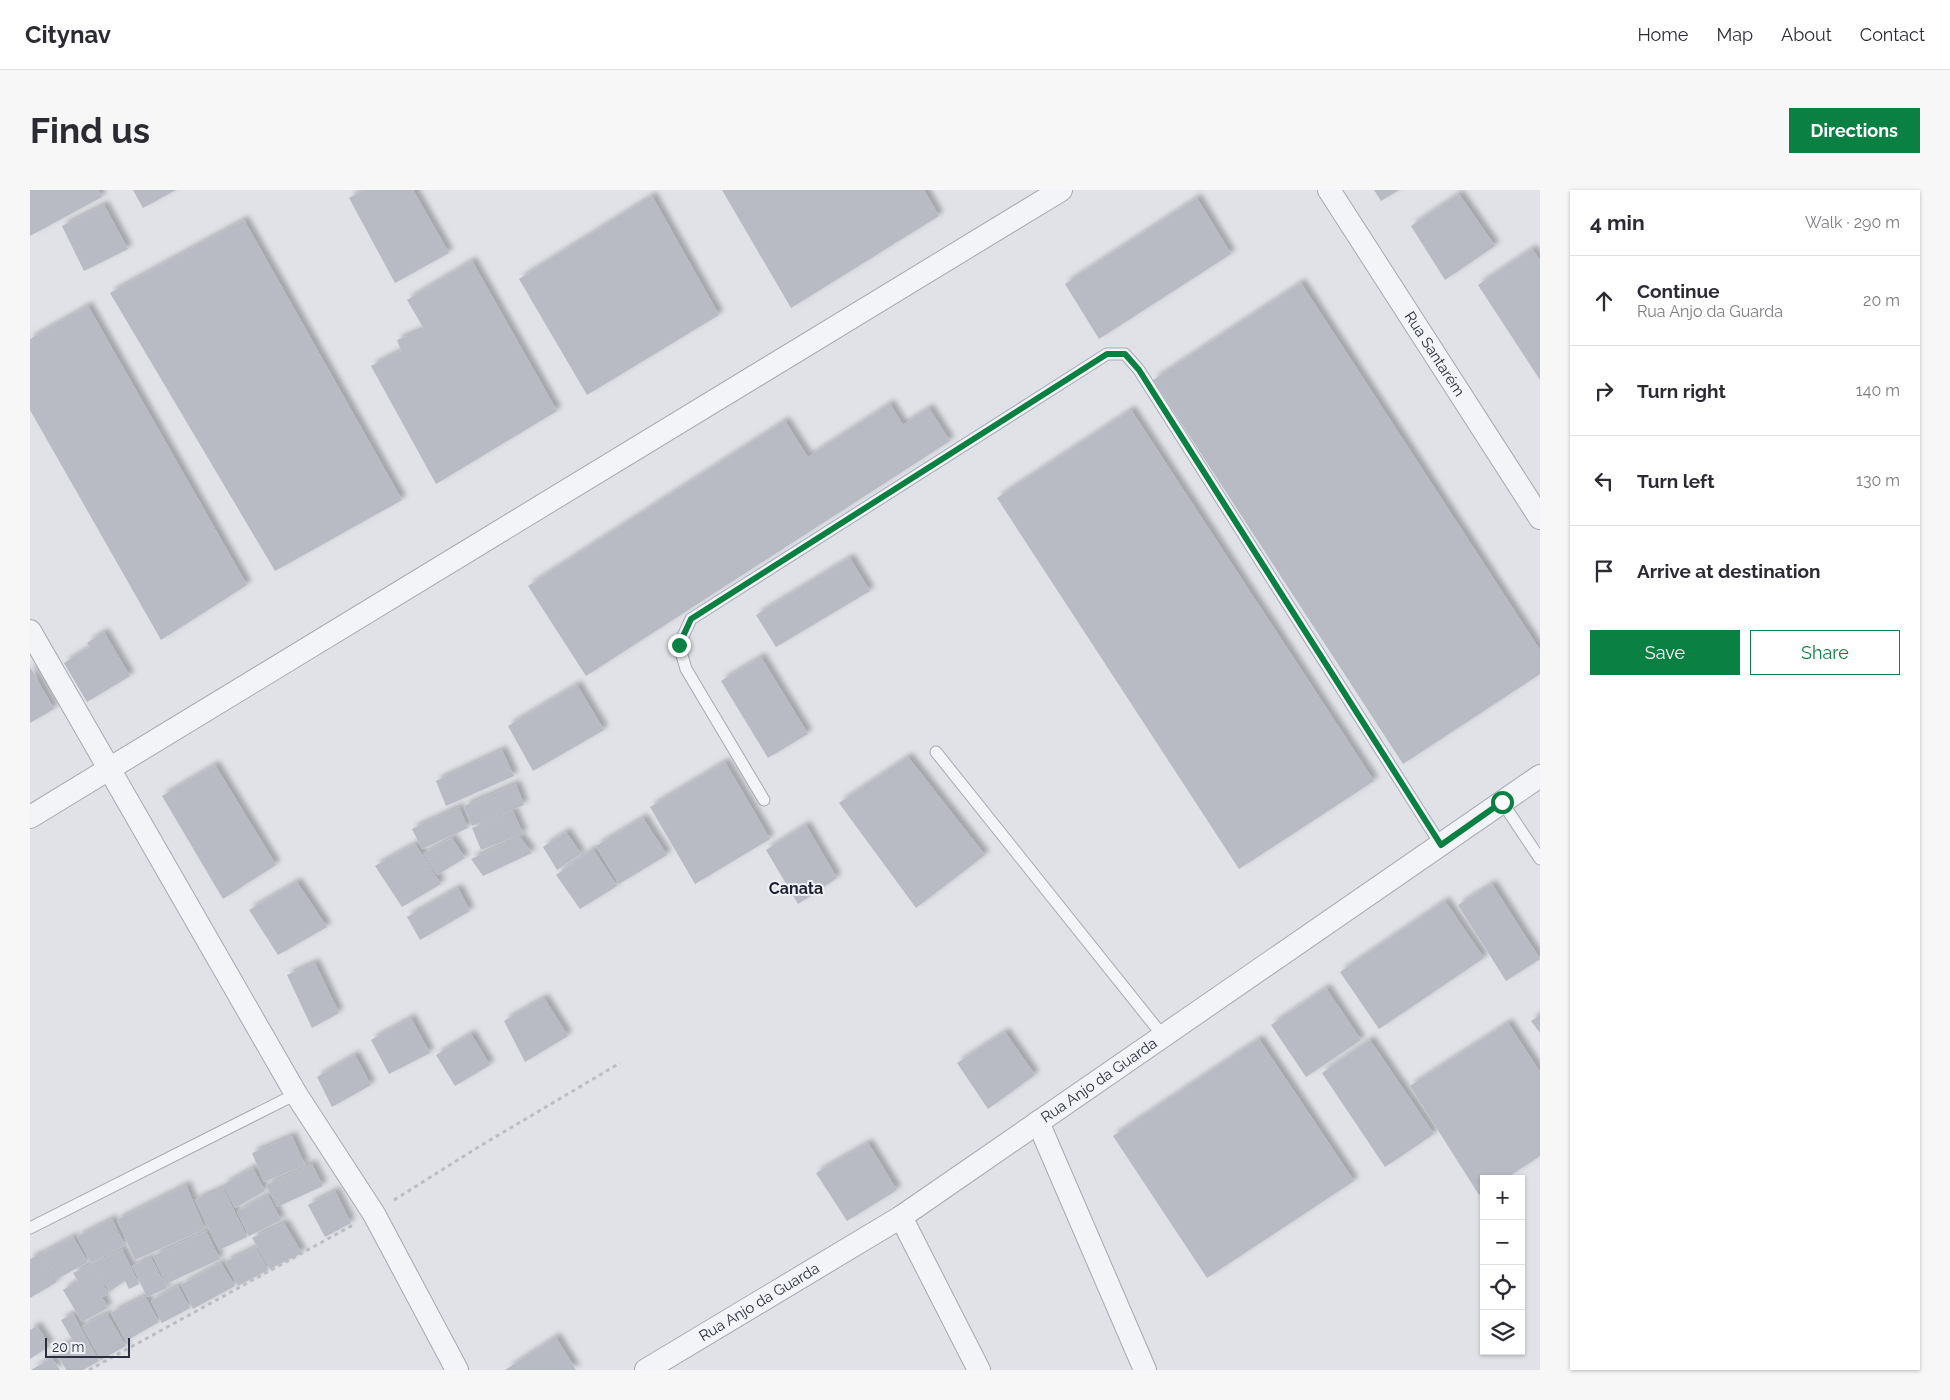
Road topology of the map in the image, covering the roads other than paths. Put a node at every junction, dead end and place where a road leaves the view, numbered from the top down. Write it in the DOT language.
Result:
graph roads {
  1 [pos="1061,190"];
  2 [pos="1329,190"];
  3 [pos="1032,197"];
  4 [pos="1540,518"];
  5 [pos="30,631"];
  6 [pos="936,752"];
  7 [pos="110,768"];
  8 [pos="1540,776"];
  9 [pos="764,800"];
  10 [pos="1502,802"];
  11 [pos="30,818"];
  12 [pos="1441,845"];
  13 [pos="1540,859"];
  14 [pos="1164,1036"];
  15 [pos="296,1094"];
  16 [pos="1038,1122"];
  17 [pos="901,1217"];
  18 [pos="30,1228"];
  19 [pos="457,1370"];
  20 [pos="646,1370"];
  21 [pos="979,1370"];
  22 [pos="1145,1370"];
  1 -- 3 [label="street"];
  2 -- 4 [label="street, Rua Santarém"];
  3 -- 7 [label="street"];
  5 -- 7 [label="street"];
  6 -- 14 [label="lane"];
  7 -- 11 [label="street"];
  7 -- 15 [label="street"];
  8 -- 10 [label="street, Rua Anjo da Guarda"];
  9 -- 12 [label="lane"];
  10 -- 12 [label="street, Rua Anjo da Guarda"];
  10 -- 13 [label="lane"];
  12 -- 14 [label="street, Rua Anjo da Guarda"];
  14 -- 16 [label="street, Rua Anjo da Guarda"];
  15 -- 18 [label="lane"];
  15 -- 19 [label="street"];
  16 -- 17 [label="street, Rua Anjo da Guarda"];
  16 -- 22 [label="street"];
  17 -- 20 [label="street, Rua Anjo da Guarda"];
  17 -- 21 [label="street"];
}
